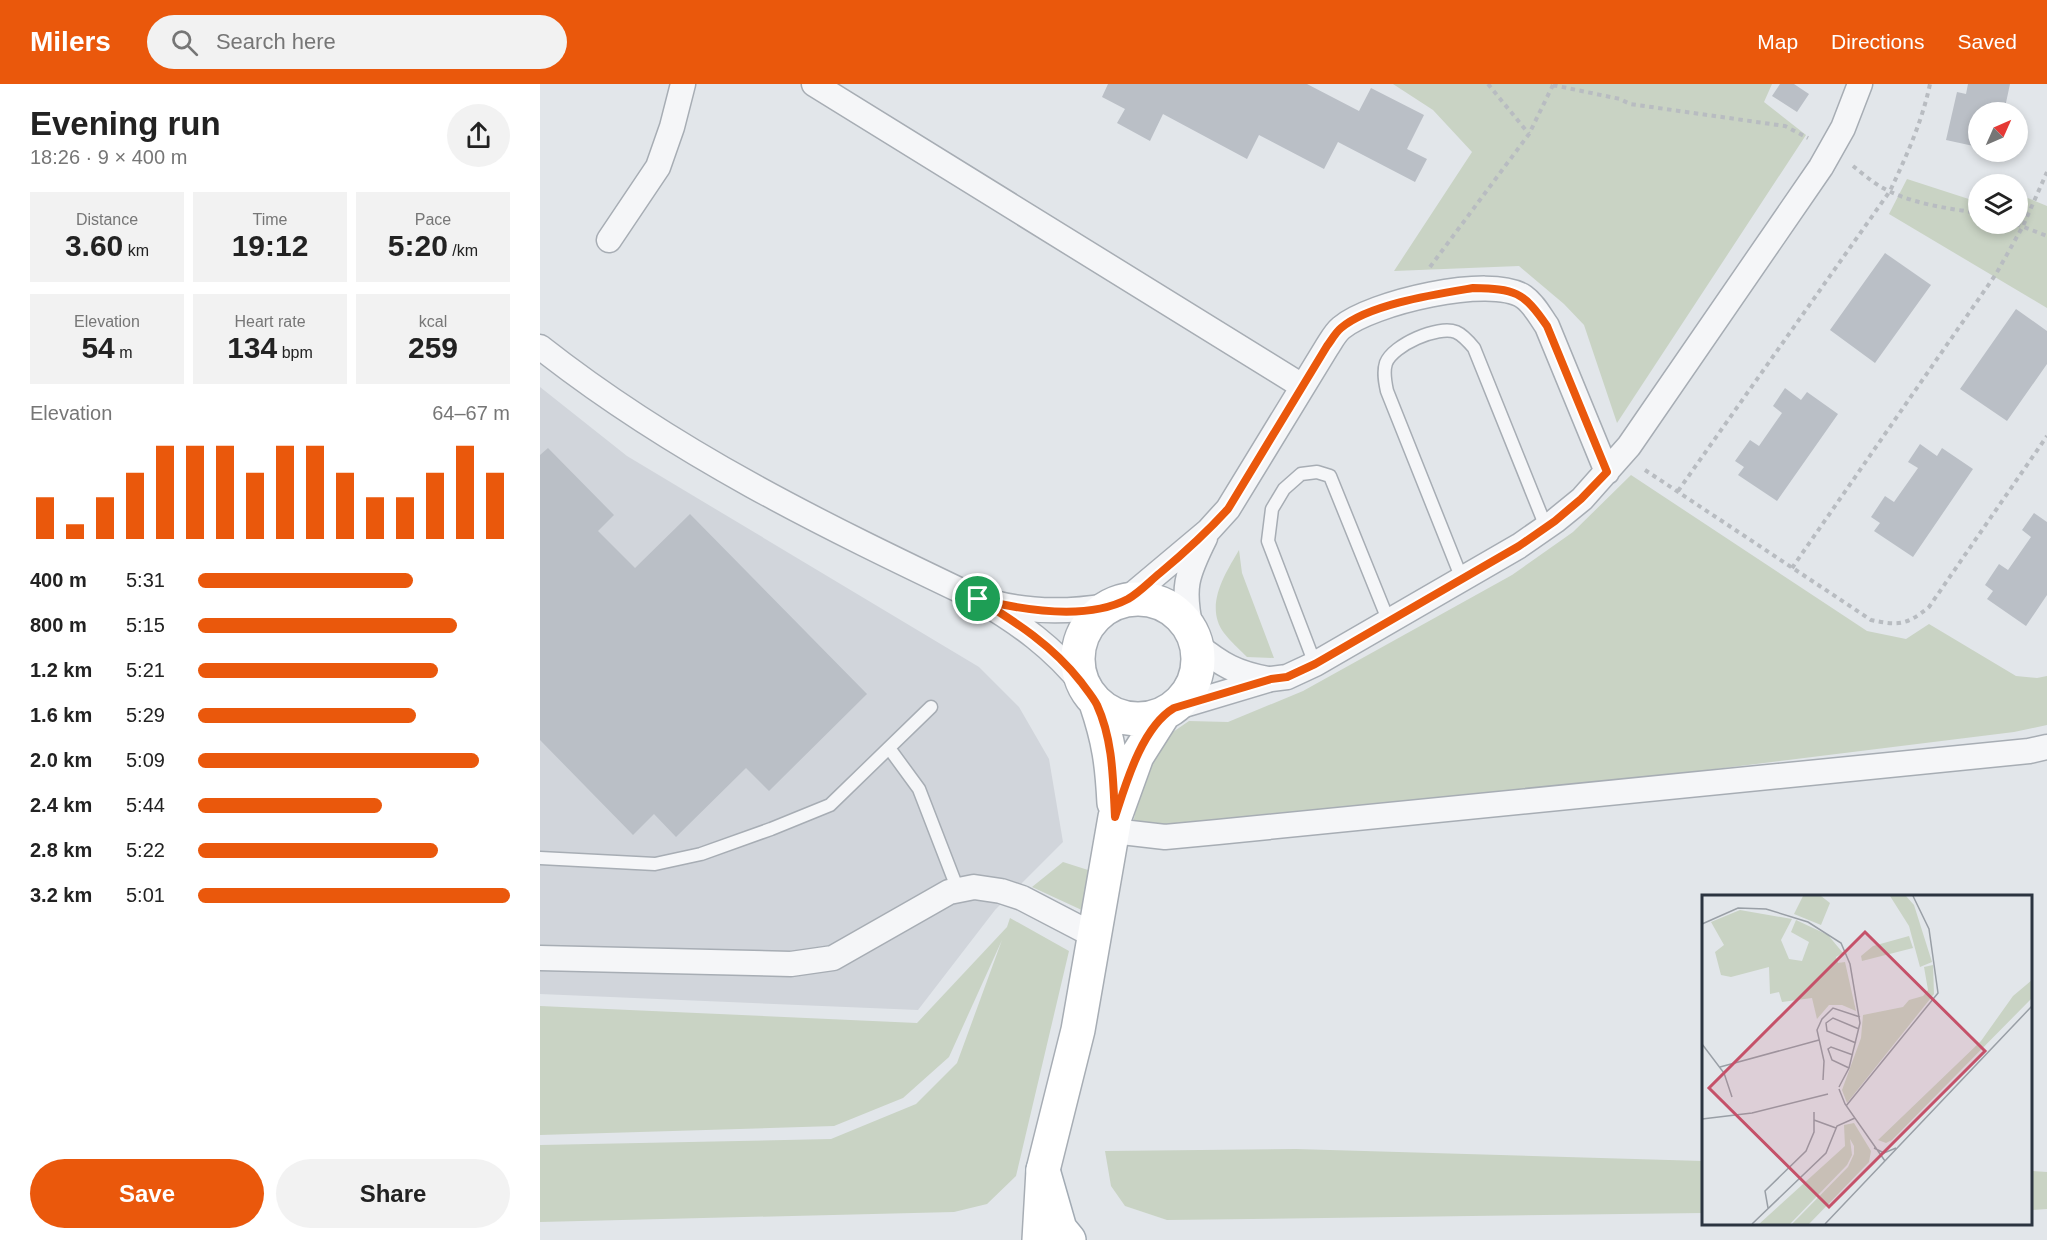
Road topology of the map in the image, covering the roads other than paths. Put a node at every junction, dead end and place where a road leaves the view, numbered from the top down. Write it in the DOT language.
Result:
graph roads {
  1 [pos="683,84"];
  2 [pos="814,84"];
  3 [pos="1860,84"];
  4 [pos="609,240"];
  5 [pos="540,347"];
  6 [pos="1302,386"];
  7 [pos="1614,463"];
  8 [pos="1546,527"];
  9 [pos="1208,531"];
  10 [pos="1462,579"];
  11 [pos="978,599"];
  12 [pos="1117,603"];
  13 [pos="1389,622"];
  14 [pos="1194,637"];
  15 [pos="1315,664"];
  16 [pos="1271,679"];
  17 [pos="1090,695"];
  18 [pos="931,707"];
  19 [pos="1168,711"];
  20 [pos="2047,747"];
  21 [pos="889,748"];
  22 [pos="1114,824"];
  23 [pos="540,858"];
  24 [pos="958,890"];
  25 [pos="1095,936"];
  26 [pos="540,958"];
  27 [pos="1044,1170"];
  28 [pos="1039,1240"];
  29 [pos="1069,1240"];
  1 -- 4 [label="street"];
  2 -- 6 [label="street"];
  3 -- 7 [label="street"];
  5 -- 11 [label="street"];
  6 -- 7 [label="street"];
  6 -- 9 [label="street"];
  7 -- 8 [label="street"];
  8 -- 10 [label="street"];
  8 -- 10 [label="lane"];
  9 -- 12 [label="street"];
  9 -- 14 [label="street"];
  10 -- 13 [label="street"];
  11 -- 12 [label="street"];
  11 -- 17 [label="street"];
  12 -- 14 [label="street"];
  12 -- 17 [label="street"];
  13 -- 15 [label="street"];
  13 -- 15 [label="lane"];
  14 -- 16 [label="street"];
  14 -- 19 [label="street"];
  15 -- 16 [label="street"];
  16 -- 19 [label="street"];
  17 -- 19 [label="street"];
  17 -- 22 [label="street"];
  18 -- 21 [label="lane"];
  19 -- 22 [label="street"];
  20 -- 22 [label="street"];
  21 -- 23 [label="lane"];
  21 -- 24 [label="lane"];
  22 -- 25 [label="street"];
  24 -- 25 [label="street"];
  24 -- 26 [label="street"];
  25 -- 27 [label="street"];
  27 -- 28 [label="street"];
  27 -- 29 [label="street"];
}
